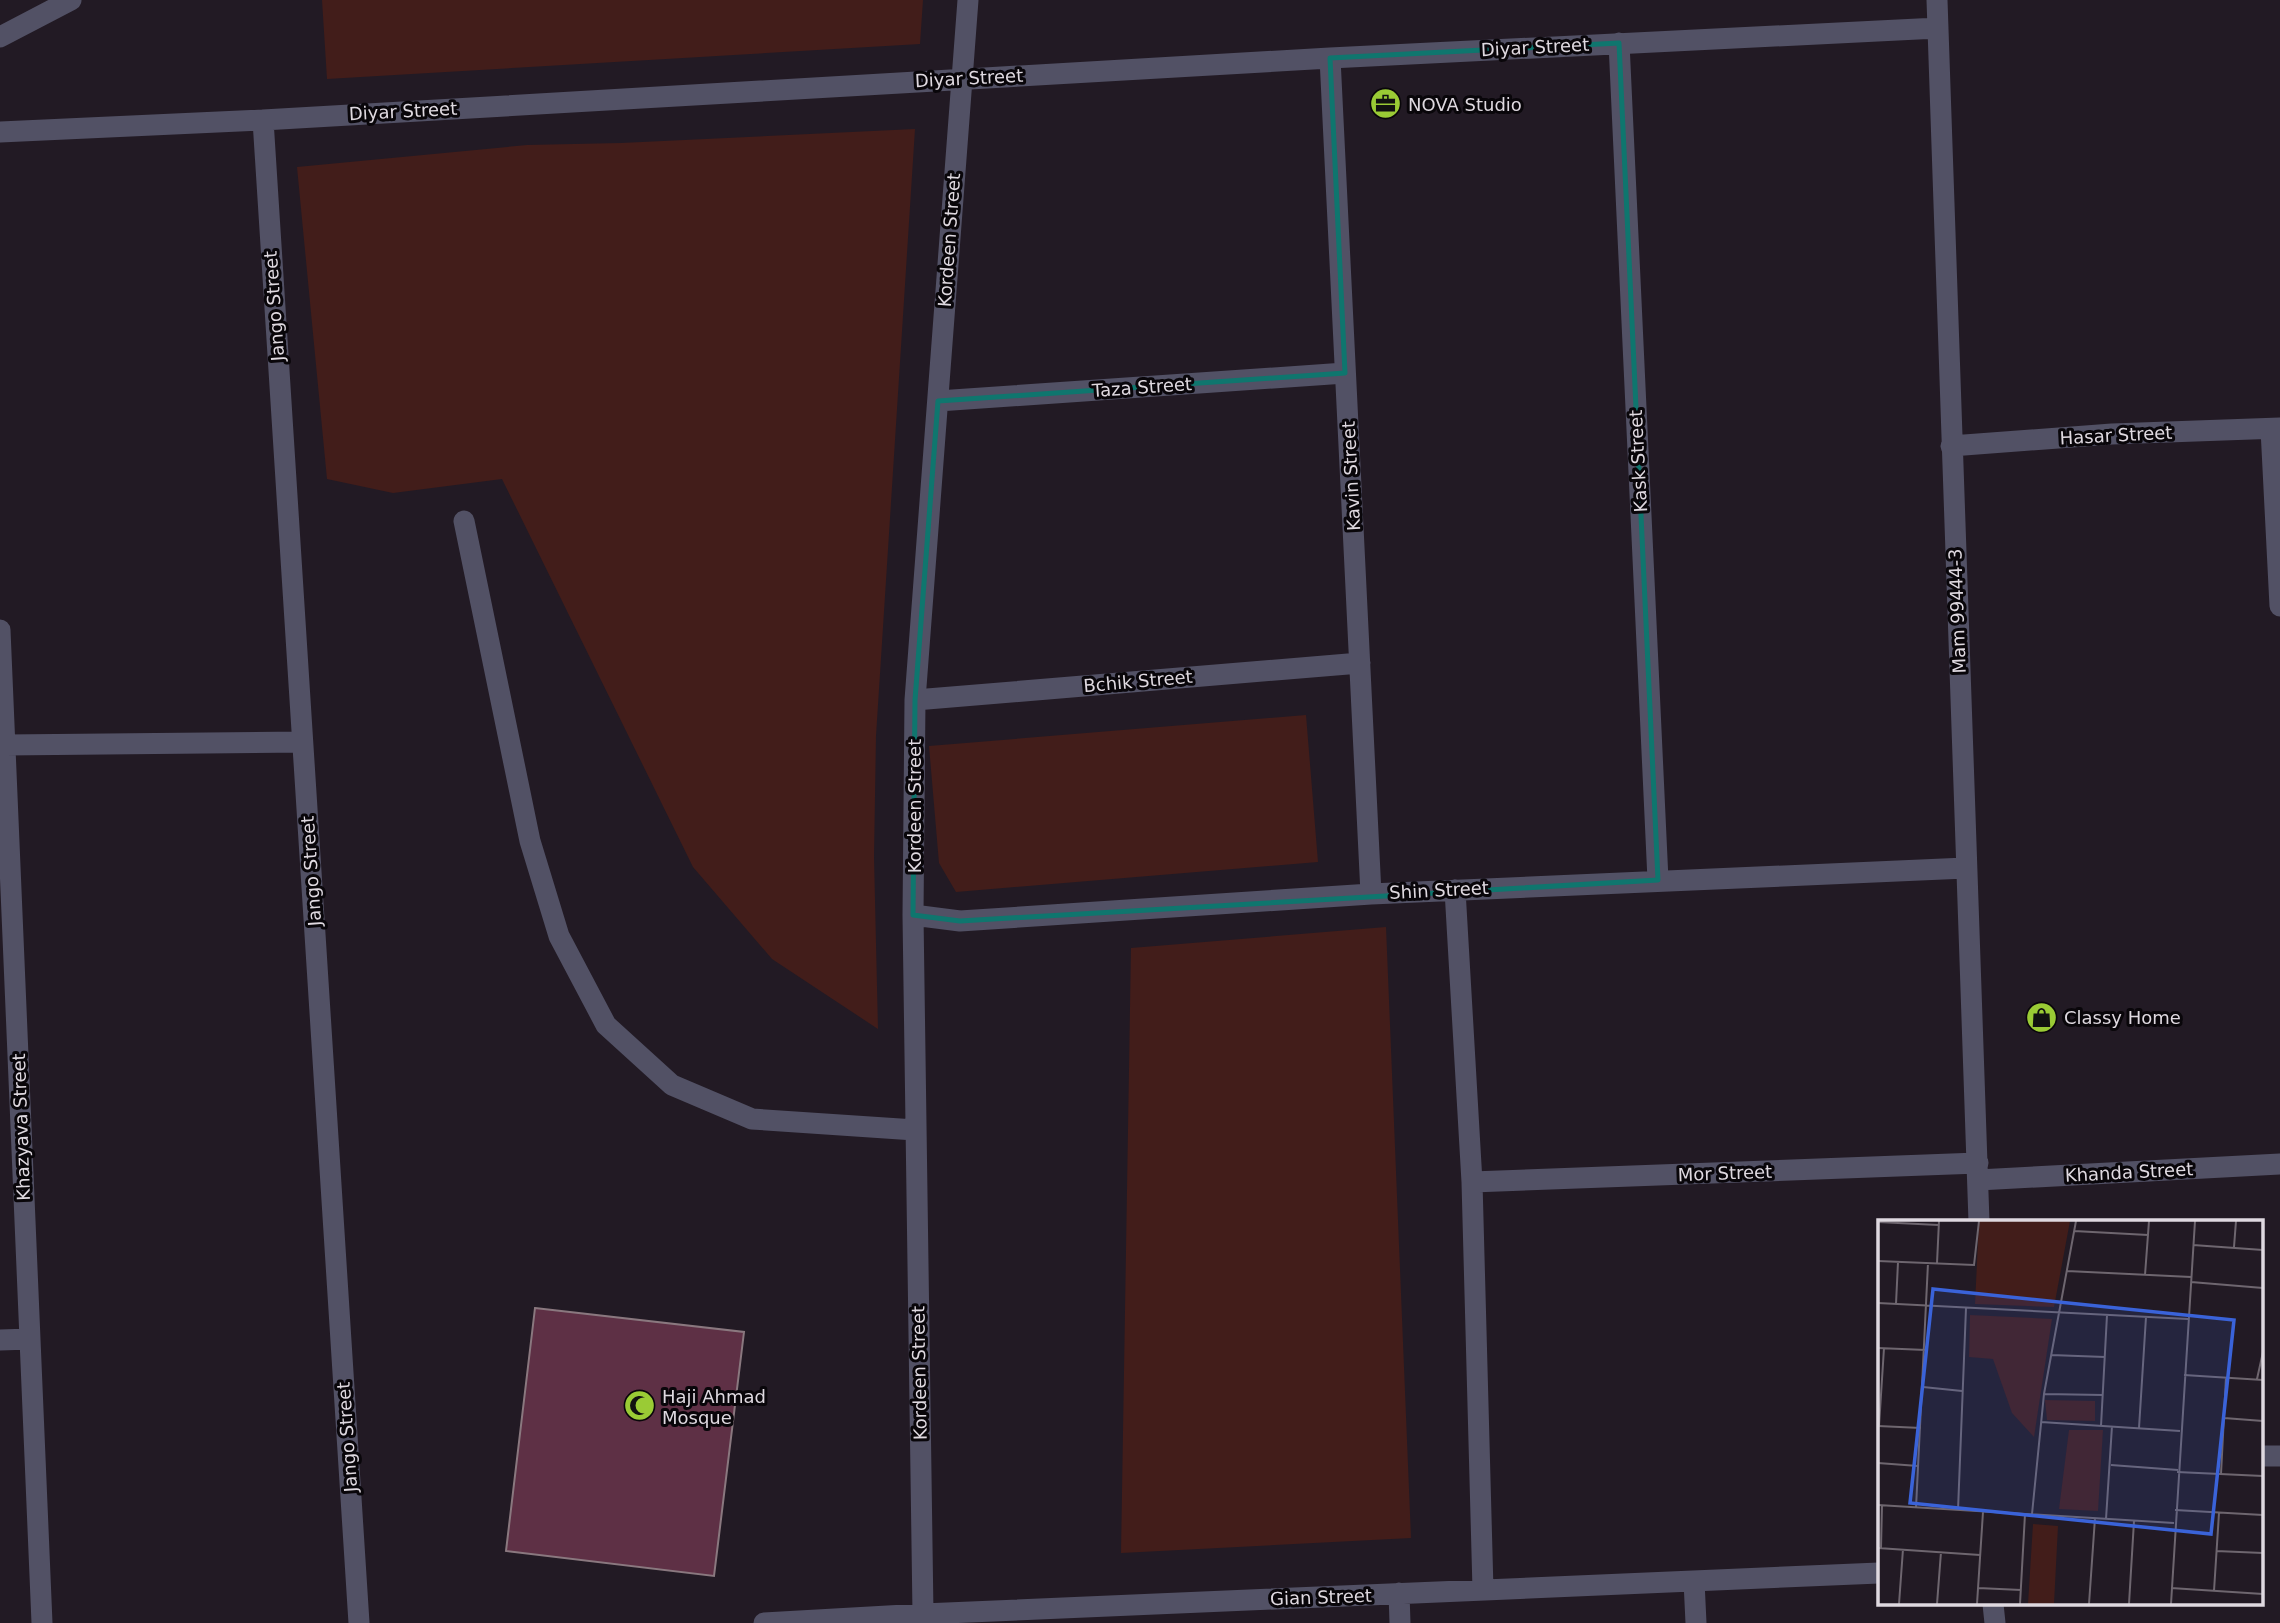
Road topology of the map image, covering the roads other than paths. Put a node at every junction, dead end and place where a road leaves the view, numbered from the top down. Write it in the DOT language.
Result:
graph roads {
  1 [pos="71,0"];
  2 [pos="968,0"];
  3 [pos="1937,0"];
  4 [pos="1938,28"];
  5 [pos="0,37"];
  6 [pos="1619,43"];
  7 [pos="1330,58"];
  8 [pos="961,78"];
  9 [pos="262,120"];
  10 [pos="0,132"];
  11 [pos="1345,373"];
  12 [pos="938,401"];
  13 [pos="2275,428"];
  14 [pos="1951,446"];
  15 [pos="464,521"];
  16 [pos="2280,606"];
  17 [pos="0,631"];
  18 [pos="1360,663"];
  19 [pos="915,700"];
  20 [pos="302,742"];
  21 [pos="5,745"];
  22 [pos="1966,868"];
  23 [pos="1658,880"];
  24 [pos="1455,890"];
  25 [pos="1371,894"];
  26 [pos="913,915"];
  27 [pos="9,1052"];
  28 [pos="915,1130"];
  29 [pos="2280,1164"];
  30 [pos="1978,1172"];
  31 [pos="1472,1182"];
  32 [pos="1979,1220"];
  33 [pos="30,1339"];
  34 [pos="0,1340"];
  35 [pos="2280,1455"];
  36 [pos="2262,1456"];
  37 [pos="1878,1573"];
  38 [pos="1694,1581"];
  39 [pos="1483,1590"];
  40 [pos="1399,1594"];
  41 [pos="923,1614"];
  42 [pos="866,1620"];
  43 [pos="42,1623"];
  44 [pos="359,1623"];
  45 [pos="764,1623"];
  46 [pos="1400,1623"];
  47 [pos="1696,1623"];
  1 -- 5 [label="street"];
  2 -- 8 [label="street, Kordeen Street"];
  3 -- 4 [label="street, Mam 99444-3"];
  4 -- 6 [label="street, Diyar Street"];
  4 -- 14 [label="street, Mam 99444-3"];
  6 -- 7 [label="street, Diyar Street"];
  6 -- 23 [label="street, Kask Street"];
  7 -- 8 [label="street, Diyar Street"];
  7 -- 11 [label="street, Kavin Street"];
  8 -- 9 [label="street, Diyar Street"];
  8 -- 12 [label="street, Kordeen Street"];
  9 -- 10 [label="street, Diyar Street"];
  9 -- 20 [label="street, Jango Street"];
  11 -- 12 [label="street, Taza Street"];
  11 -- 18 [label="street, Kavin Street"];
  12 -- 19 [label="street, Kordeen Street"];
  13 -- 14 [label="street, Hasar Street"];
  13 -- 16 [label="street"];
  14 -- 22 [label="street, Mam 99444-3"];
  15 -- 28 [label="street"];
  17 -- 21 [label="street, Khazyava Street"];
  18 -- 19 [label="street, Bchik Street"];
  18 -- 25 [label="street, Kavin Street"];
  19 -- 26 [label="street, Kordeen Street"];
  20 -- 21 [label="street"];
  20 -- 44 [label="street, Jango Street"];
  21 -- 27 [label="street, Khazyava Street"];
  22 -- 23 [label="street, Shin Street"];
  22 -- 30 [label="street, Mam 99444-3"];
  23 -- 24 [label="street, Shin Street"];
  24 -- 25 [label="street, Shin Street"];
  24 -- 31 [label="street"];
  25 -- 26 [label="street, Shin Street"];
  26 -- 28 [label="street, Kordeen Street"];
  27 -- 33 [label="street, Khazyava Street"];
  28 -- 41 [label="street, Kordeen Street"];
  29 -- 30 [label="street, Khanda Street"];
  30 -- 31 [label="street, Mor Street"];
  30 -- 32 [label="street, Mam 99444-3"];
  31 -- 39 [label="street"];
  33 -- 34 [label="street"];
  33 -- 43 [label="street, Khazyava Street"];
  35 -- 36 [label="street"];
  37 -- 38 [label="street, Gian Street"];
  38 -- 39 [label="street, Gian Street"];
  38 -- 47 [label="street"];
  39 -- 40 [label="street, Gian Street"];
  40 -- 41 [label="street, Gian Street"];
  40 -- 46 [label="street"];
  41 -- 42 [label="street, Gian Street"];
  42 -- 45 [label="street, Gian Street"];
}
